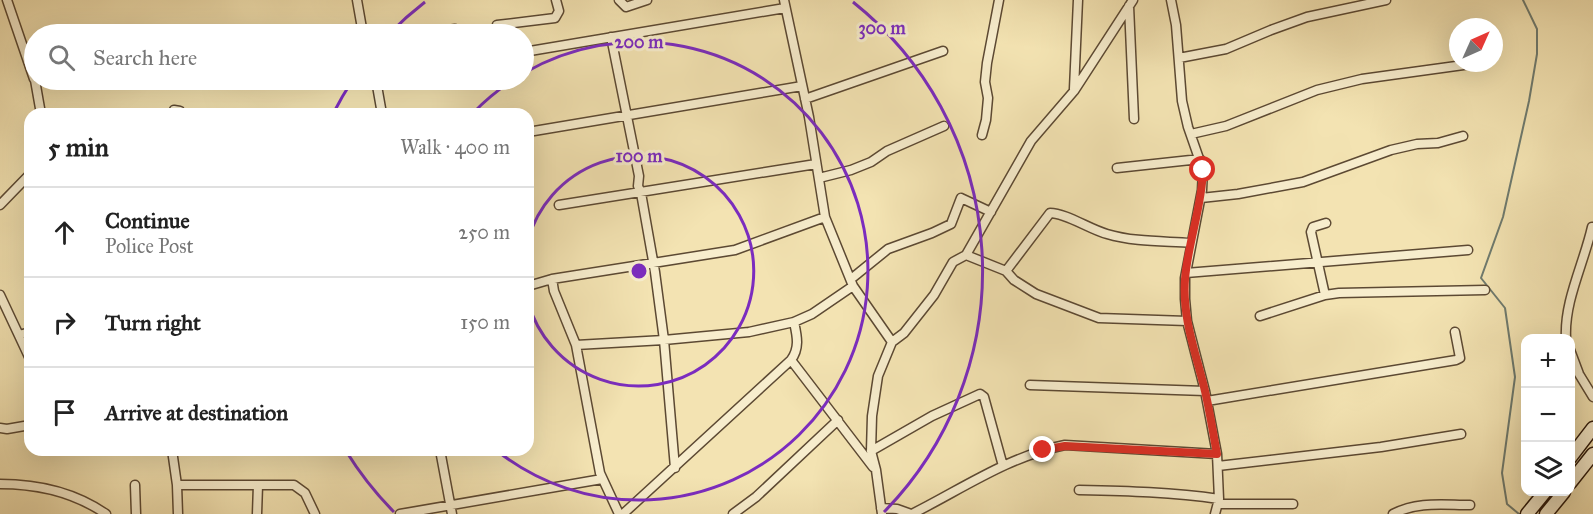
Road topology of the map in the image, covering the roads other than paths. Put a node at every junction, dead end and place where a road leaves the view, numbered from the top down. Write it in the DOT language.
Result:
graph roads {
  1 [pos="7,0"];
  2 [pos="357,0"];
  3 [pos="556,0"];
  4 [pos="619,0"];
  5 [pos="647,0"];
  6 [pos="999,0"];
  7 [pos="1078,0"];
  8 [pos="1171,0"];
  9 [pos="1386,0"];
  10 [pos="1131,3"];
  11 [pos="784,4"];
  12 [pos="361,24"];
  13 [pos="497,24"];
  14 [pos="611,38"];
  15 [pos="24,48"];
  16 [pos="534,50"];
  17 [pos="943,51"];
  18 [pos="1179,58"];
  19 [pos="1449,67"];
  20 [pos="802,86"];
  21 [pos="37,90"];
  22 [pos="378,90"];
  23 [pos="1074,91"];
  24 [pos="805,99"];
  25 [pos="39,108"];
  26 [pos="381,108"];
  27 [pos="627,115"];
  28 [pos="1134,119"];
  29 [pos="944,126"];
  30 [pos="534,131"];
  31 [pos="982,135"];
  32 [pos="1191,135"];
  33 [pos="1463,136"];
  34 [pos="1200,159"];
  35 [pos="816,164"];
  36 [pos="1117,168"];
  37 [pos="819,178"];
  38 [pos="24,180"];
  39 [pos="641,193"];
  40 [pos="1201,198"];
  41 [pos="0,205"];
  42 [pos="560,205"];
  43 [pos="991,212"];
  44 [pos="825,217"];
  45 [pos="1326,223"];
  46 [pos="1592,227"];
  47 [pos="1191,243"];
  48 [pos="1468,250"];
  49 [pos="966,255"];
  50 [pos="1317,262"];
  51 [pos="653,263"];
  52 [pos="1006,271"];
  53 [pos="1186,273"];
  54 [pos="552,279"];
  55 [pos="852,283"];
  56 [pos="534,284"];
  57 [pos="1485,290"];
  58 [pos="0,295"];
  59 [pos="1325,295"];
  60 [pos="1260,316"];
  61 [pos="1186,321"];
  62 [pos="794,322"];
  63 [pos="1455,332"];
  64 [pos="24,334"];
  65 [pos="1566,334"];
  66 [pos="19,335"];
  67 [pos="664,340"];
  68 [pos="892,342"];
  69 [pos="576,345"];
  70 [pos="24,346"];
  71 [pos="791,360"];
  72 [pos="1575,363"];
  73 [pos="1030,384"];
  74 [pos="1205,391"];
  75 [pos="1593,397"];
  76 [pos="1207,401"];
  77 [pos="838,420"];
  78 [pos="24,426"];
  79 [pos="0,428"];
  80 [pos="1593,428"];
  81 [pos="1461,434"];
  82 [pos="871,451"];
  83 [pos="1575,451"];
  84 [pos="1217,454"];
  85 [pos="1593,454"];
  86 [pos="173,456"];
  87 [pos="441,456"];
  88 [pos="1004,466"];
  89 [pos="1218,466"];
  90 [pos="675,468"];
  91 [pos="876,471"];
  92 [pos="1575,477"];
  93 [pos="602,479"];
  94 [pos="0,484"];
  95 [pos="135,485"];
  96 [pos="177,485"];
  97 [pos="258,485"];
  98 [pos="1079,490"];
  99 [pos="1542,496"];
  100 [pos="1561,496"];
  101 [pos="1218,501"];
  102 [pos="1293,504"];
  103 [pos="1470,505"];
  104 [pos="451,510"];
  105 [pos="881,511"];
  106 [pos="106,514"];
  107 [pos="136,514"];
  108 [pos="178,514"];
  109 [pos="257,514"];
  110 [pos="315,514"];
  111 [pos="400,514"];
  112 [pos="621,514"];
  113 [pos="733,514"];
  114 [pos="912,514"];
  115 [pos="1215,514"];
  116 [pos="1394,514"];
  117 [pos="1527,514"];
  118 [pos="1547,514"];
  1 -- 15 [label="street"];
  2 -- 12 [label="street"];
  3 -- 13 [label="street"];
  4 -- 5 [label="street"];
  6 -- 31 [label="street"];
  7 -- 23 [label="street"];
  8 -- 18 [label="street"];
  9 -- 18 [label="street"];
  10 -- 23 [label="street"];
  10 -- 28 [label="street"];
  11 -- 14 [label="street"];
  11 -- 20 [label="street"];
  14 -- 16 [label="street"];
  14 -- 27 [label="street"];
  17 -- 24 [label="street"];
  18 -- 32 [label="street"];
  19 -- 32 [label="street"];
  20 -- 24 [label="street"];
  20 -- 27 [label="street"];
  21 -- 25 [label="street"];
  22 -- 26 [label="street"];
  23 -- 43 [label="street"];
  24 -- 35 [label="street"];
  27 -- 30 [label="street"];
  27 -- 39 [label="street"];
  29 -- 37 [label="street"];
  32 -- 34 [label="street"];
  33 -- 40 [label="street"];
  34 -- 36 [label="street"];
  34 -- 40 [label="street"];
  35 -- 37 [label="street"];
  35 -- 39 [label="street"];
  37 -- 44 [label="street"];
  38 -- 41 [label="street"];
  39 -- 42 [label="street"];
  39 -- 51 [label="street"];
  40 -- 47 [label="street"];
  43 -- 49 [label="street"];
  43 -- 55 [label="street"];
  44 -- 51 [label="street"];
  44 -- 55 [label="street"];
  45 -- 50 [label="street"];
  46 -- 65 [label="street"];
  47 -- 52 [label="street"];
  47 -- 53 [label="street"];
  48 -- 50 [label="street"];
  49 -- 52 [label="street"];
  49 -- 68 [label="street"];
  50 -- 53 [label="street"];
  50 -- 59 [label="street"];
  51 -- 54 [label="street"];
  51 -- 67 [label="street"];
  52 -- 61 [label="street"];
  53 -- 61 [label="street"];
  54 -- 56 [label="street"];
  54 -- 69 [label="street"];
  55 -- 62 [label="street"];
  55 -- 68 [label="street"];
  57 -- 59 [label="street"];
  58 -- 66 [label="street"];
  59 -- 60 [label="street"];
  61 -- 74 [label="street"];
  62 -- 67 [label="street"];
  62 -- 71 [label="street"];
  63 -- 76 [label="street"];
  64 -- 66 [label="street"];
  66 -- 70 [label="street"];
  67 -- 69 [label="street"];
  67 -- 90 [label="street"];
  68 -- 82 [label="street"];
  69 -- 93 [label="street"];
  71 -- 77 [label="street"];
  71 -- 90 [label="street"];
  72 -- 75 [label="street"];
  73 -- 74 [label="street"];
  74 -- 76 [label="street"];
  76 -- 84 [label="street"];
  77 -- 91 [label="street"];
  77 -- 113 [label="street"];
  78 -- 79 [label="street"];
  80 -- 83 [label="main road"];
  81 -- 89 [label="street"];
  82 -- 88 [label="street"];
  82 -- 91 [label="street"];
  84 -- 88 [label="street"];
  84 -- 89 [label="street"];
  85 -- 92 [label="main road"];
  86 -- 96 [label="street"];
  87 -- 104 [label="street"];
  88 -- 114 [label="street"];
  89 -- 101 [label="street"];
  90 -- 112 [label="street"];
  91 -- 105 [label="street"];
  93 -- 104 [label="street"];
  93 -- 112 [label="street"];
  94 -- 106 [label="street"];
  95 -- 107 [label="street"];
  96 -- 97 [label="street"];
  96 -- 108 [label="street"];
  97 -- 109 [label="street"];
  97 -- 110 [label="street"];
  98 -- 101 [label="street"];
  99 -- 117 [label="main road"];
  100 -- 118 [label="main road"];
  101 -- 102 [label="street"];
  101 -- 115 [label="street"];
  103 -- 116 [label="street"];
  104 -- 111 [label="street"];
  105 -- 114 [label="street"];
}
